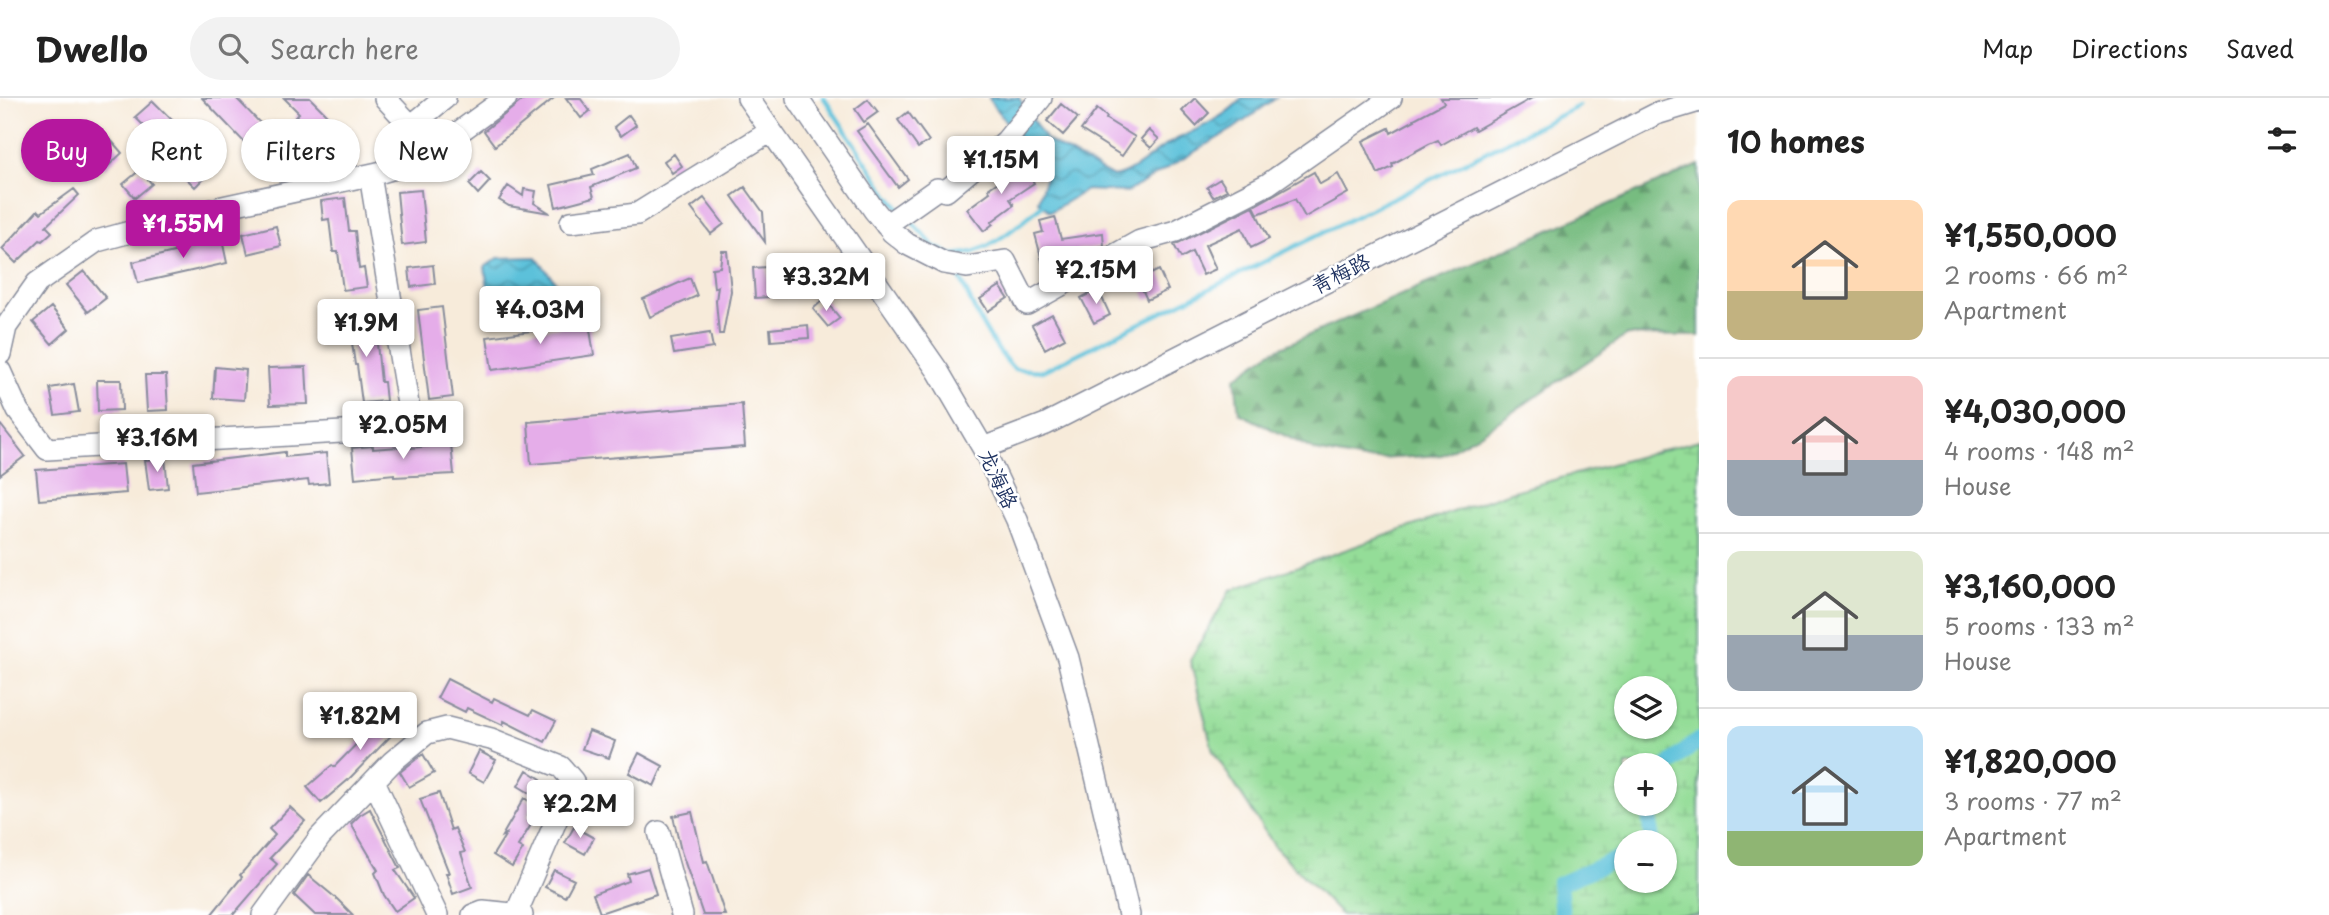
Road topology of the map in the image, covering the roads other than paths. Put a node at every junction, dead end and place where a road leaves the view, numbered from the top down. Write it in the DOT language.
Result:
graph roads {
  1 [pos="385,98"];
  2 [pos="445,98"];
  3 [pos="506,98"];
  4 [pos="748,98"];
  5 [pos="797,98"];
  6 [pos="1391,98"];
  7 [pos="1699,101"];
  8 [pos="1037,103"];
  9 [pos="771,131"];
  10 [pos="370,175"];
  11 [pos="571,222"];
  12 [pos="886,225"];
  13 [pos="0,354"];
  14 [pos="0,371"];
  15 [pos="984,447"];
  16 [pos="374,782"];
  17 [pos="659,832"];
  18 [pos="274,911"];
  19 [pos="437,915"];
  20 [pos="473,915"];
  21 [pos="516,915"];
  22 [pos="522,915"];
  23 [pos="682,915"];
  24 [pos="1129,915"];
  1 -- 2 [label="street"];
  3 -- 10 [label="street"];
  4 -- 9 [label="street, 龙海路"];
  5 -- 12 [label="street"];
  6 -- 12 [label="street"];
  7 -- 15 [label="street, 青梅路"];
  8 -- 12 [label="street"];
  9 -- 11 [label="street"];
  9 -- 15 [label="street, 龙海路"];
  10 -- 13 [label="street"];
  10 -- 14 [label="street"];
  15 -- 24 [label="street, 龙海路"];
  16 -- 18 [label="street"];
  16 -- 19 [label="street"];
  16 -- 21 [label="street"];
  17 -- 23 [label="street"];
  20 -- 21 [label="street"];
  21 -- 22 [label="street"];
}
